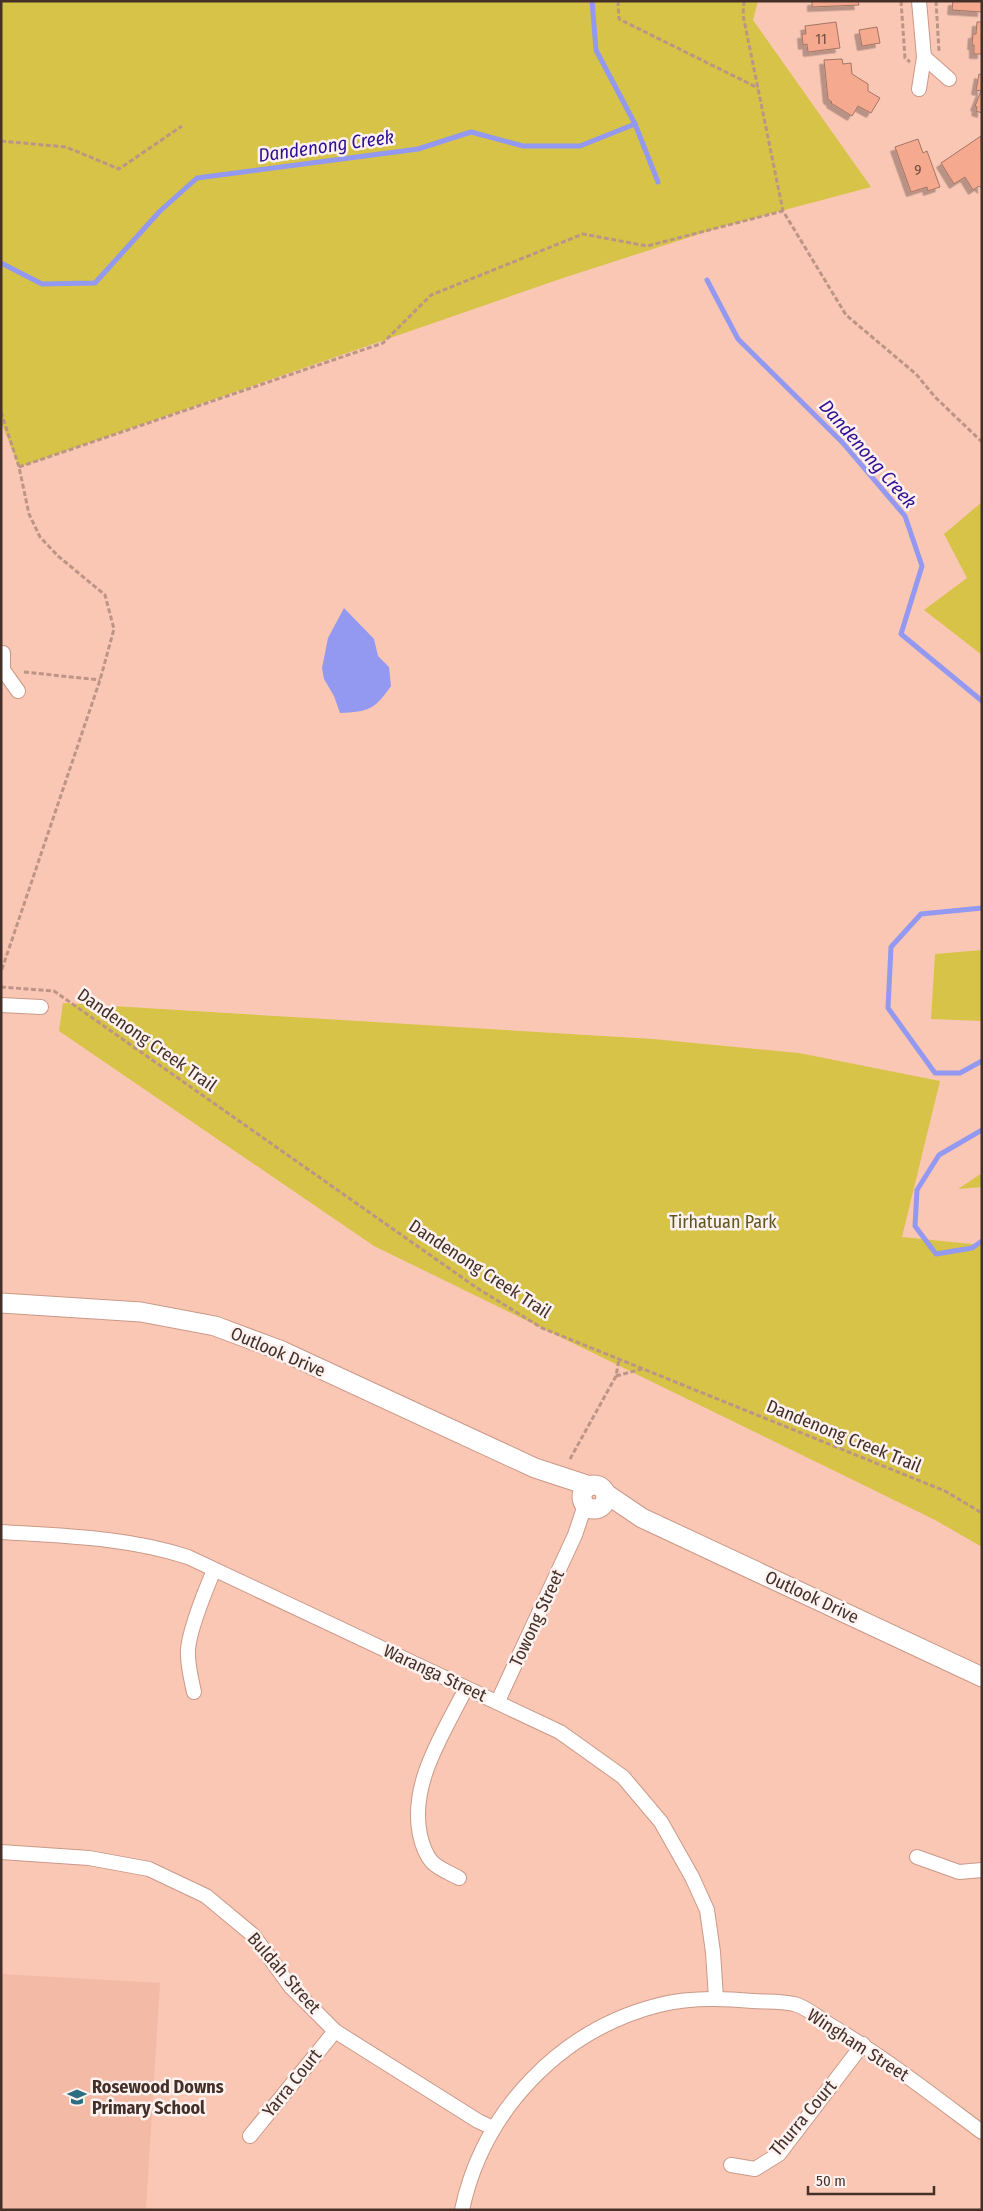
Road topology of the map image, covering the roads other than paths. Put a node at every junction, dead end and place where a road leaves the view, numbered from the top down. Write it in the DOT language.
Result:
graph roads {
  1 [pos="919,1"];
  2 [pos="925,57"];
  3 [pos="949,79"];
  4 [pos="919,89"];
  5 [pos="3,653"];
  6 [pos="2,670"];
  7 [pos="18,691"];
  8 [pos="1,1005"];
  9 [pos="40,1007"];
  10 [pos="1,1303"];
  11 [pos="593,1501"];
  12 [pos="1,1532"];
  13 [pos="214,1570"];
  14 [pos="982,1677"];
  15 [pos="466,1688"];
  16 [pos="194,1692"];
  17 [pos="498,1701"];
  18 [pos="1,1852"];
  19 [pos="917,1857"];
  20 [pos="982,1870"];
  21 [pos="459,1878"];
  22 [pos="716,1998"];
  23 [pos="335,2031"];
  24 [pos="863,2044"];
  25 [pos="493,2128"];
  26 [pos="982,2132"];
  27 [pos="250,2136"];
  28 [pos="731,2164"];
  29 [pos="462,2210"];
  1 -- 2 [label="street"];
  2 -- 3 [label="street"];
  2 -- 4 [label="street"];
  5 -- 6 [label="street"];
  6 -- 7 [label="street"];
  8 -- 9 [label="street"];
  10 -- 11 [label="street, Outlook Drive"];
  11 -- 14 [label="street, Outlook Drive"];
  11 -- 17 [label="street, Towong Street"];
  12 -- 13 [label="street, Waranga Street"];
  13 -- 15 [label="street, Waranga Street"];
  13 -- 16 [label="street"];
  15 -- 17 [label="street, Waranga Street"];
  15 -- 21 [label="street"];
  17 -- 22 [label="street, Waranga Street"];
  18 -- 23 [label="street, Buldah Street"];
  19 -- 20 [label="street"];
  22 -- 24 [label="street, Wingham Street"];
  22 -- 25 [label="street, Wingham Street"];
  23 -- 25 [label="street, Buldah Street"];
  23 -- 27 [label="street, Yarra Court"];
  24 -- 26 [label="street, Wingham Street"];
  24 -- 28 [label="street, Thurra Court"];
  25 -- 29 [label="street, Wingham Street"];
}
